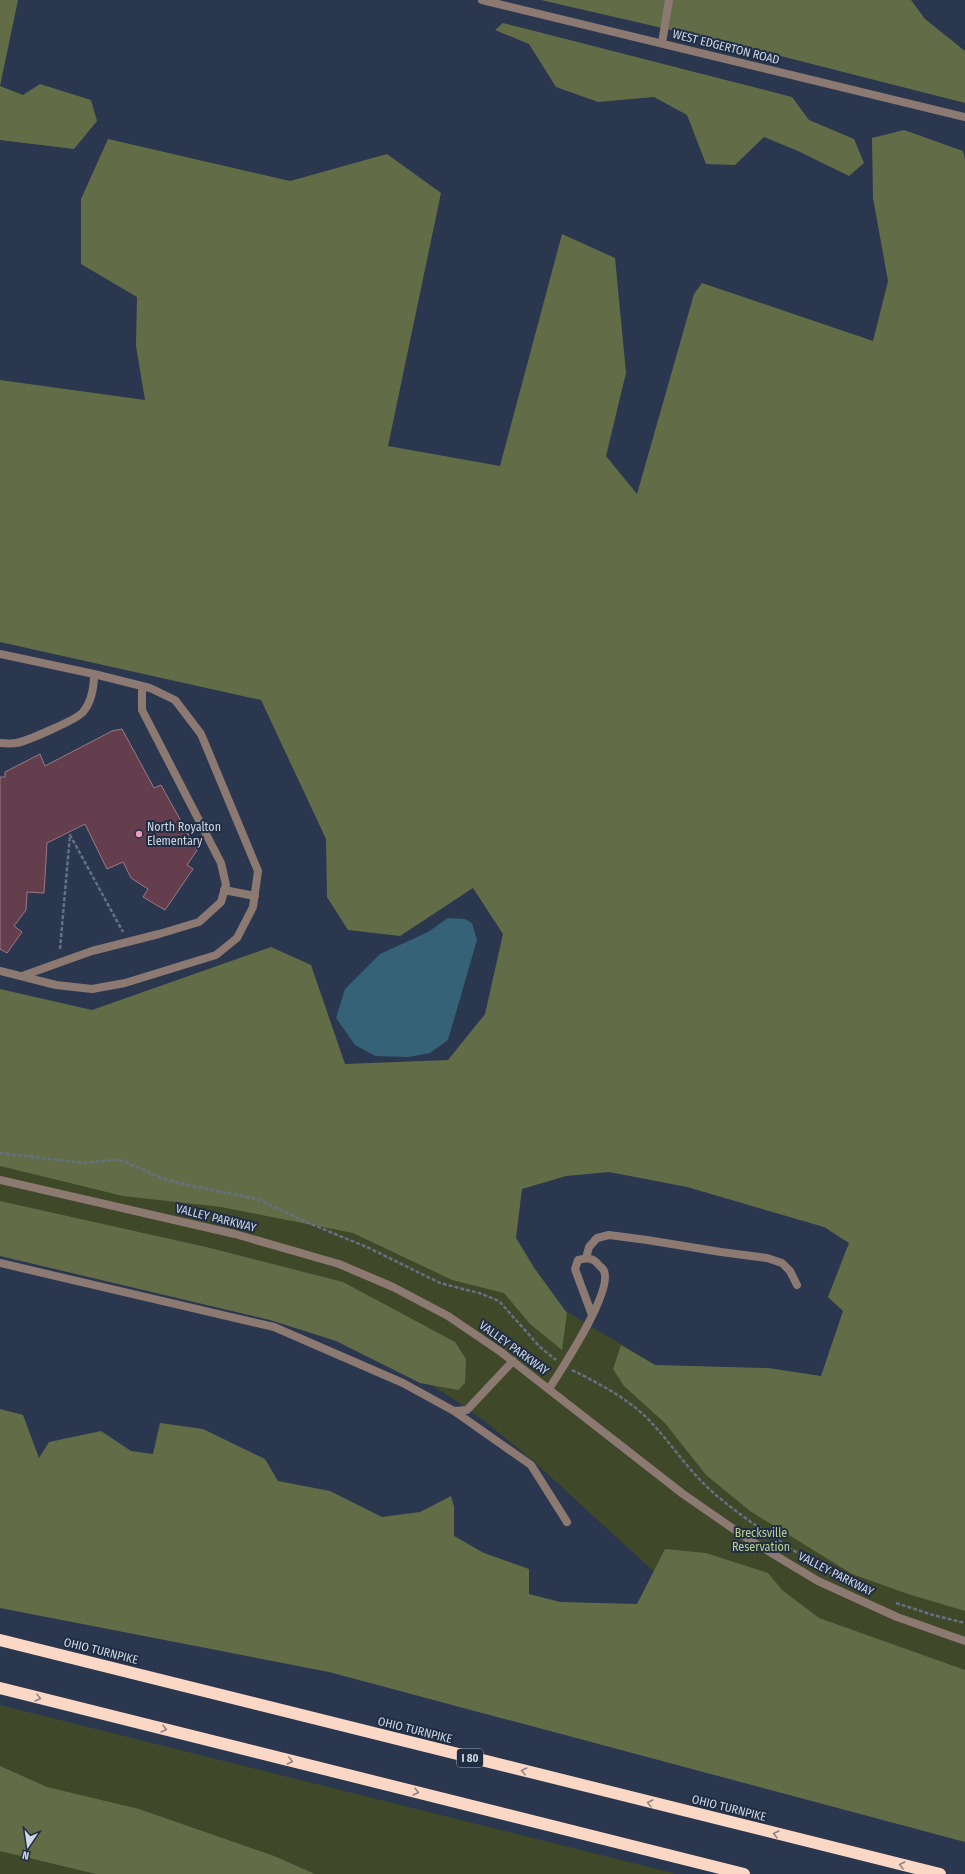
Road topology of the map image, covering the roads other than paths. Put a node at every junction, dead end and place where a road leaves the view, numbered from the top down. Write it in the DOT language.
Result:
graph roads {
  1 [pos="482,0"];
  2 [pos="669,0"];
  3 [pos="662,44"];
  4 [pos="965,117"];
  5 [pos="0,654"];
  6 [pos="94,674"];
  7 [pos="142,686"];
  8 [pos="0,743"];
  9 [pos="224,890"];
  10 [pos="255,896"];
  11 [pos="0,971"];
  12 [pos="22,976"];
  13 [pos="0,1180"];
  14 [pos="586,1258"];
  15 [pos="0,1263"];
  16 [pos="797,1285"];
  17 [pos="592,1315"];
  18 [pos="513,1361"];
  19 [pos="549,1389"];
  20 [pos="454,1411"];
  21 [pos="567,1522"];
  22 [pos="0,1640"];
  23 [pos="965,1641"];
  24 [pos="0,1688"];
  25 [pos="744,1874"];
  26 [pos="940,1874"];
  1 -- 3 [label="street, WEST EDGERTON ROAD"];
  2 -- 3 [label="street"];
  3 -- 4 [label="street, WEST EDGERTON ROAD"];
  5 -- 6 [label="street"];
  6 -- 7 [label="street"];
  6 -- 8 [label="street"];
  7 -- 9 [label="street"];
  7 -- 10 [label="street"];
  9 -- 10 [label="street"];
  9 -- 12 [label="street"];
  10 -- 12 [label="street"];
  11 -- 12 [label="street"];
  13 -- 18 [label="street, VALLEY PARKWAY"];
  14 -- 16 [label="street"];
  14 -- 17 [label="street"];
  14 -- 17 [label="street"];
  15 -- 20 [label="street"];
  17 -- 19 [label="street"];
  18 -- 19 [label="street, VALLEY PARKWAY"];
  18 -- 20 [label="street"];
  19 -- 23 [label="street, VALLEY PARKWAY"];
  20 -- 21 [label="street"];
  26 -- 22 [label="highway, OHIO TURNPIKE / I 80, one-way"];
  24 -- 25 [label="highway, one-way"];
}
